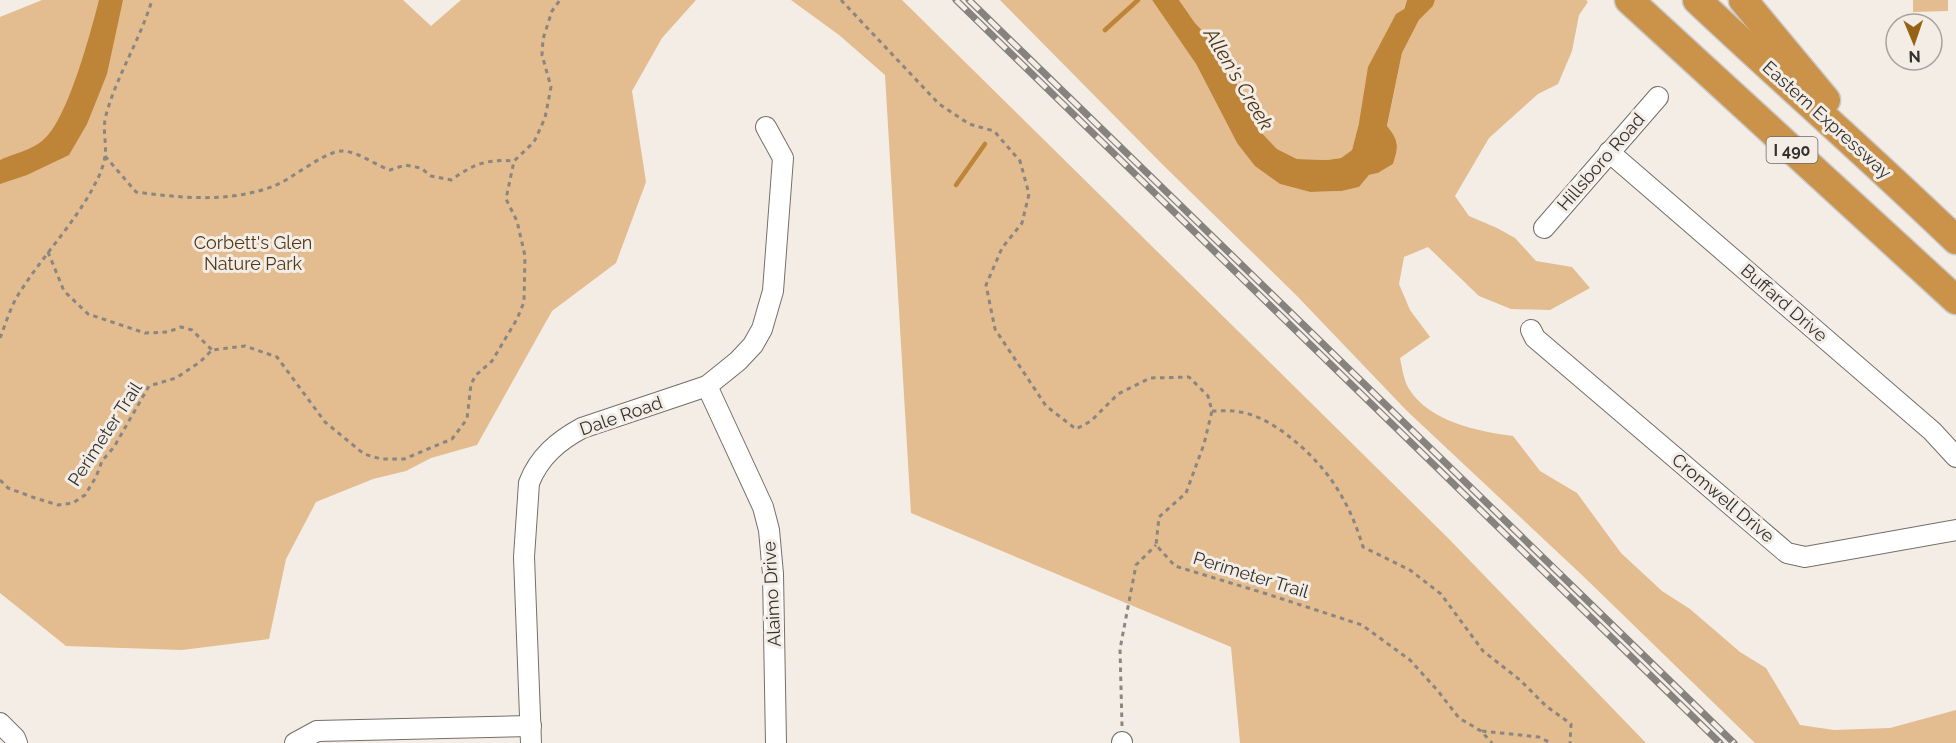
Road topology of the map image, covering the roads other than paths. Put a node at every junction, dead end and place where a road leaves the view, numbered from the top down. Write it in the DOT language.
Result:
graph roads {
  1 [pos="1629,0"];
  2 [pos="1697,0"];
  3 [pos="1743,0"];
  4 [pos="1658,97"];
  5 [pos="766,127"];
  6 [pos="1609,152"];
  7 [pos="1889,175"];
  8 [pos="1544,228"];
  9 [pos="1956,240"];
  10 [pos="1956,300"];
  11 [pos="1531,330"];
  12 [pos="707,386"];
  13 [pos="1956,457"];
  14 [pos="1956,530"];
  15 [pos="0,723"];
  16 [pos="531,734"];
  17 [pos="16,740"];
  18 [pos="295,743"];
  19 [pos="776,743"];
  1 -- 10 [label="highway, I 490"];
  2 -- 7 [label="highway, Eastern Expressway / I 490"];
  3 -- 7 [label="highway"];
  4 -- 6 [label="street, Hillsboro Road"];
  5 -- 12 [label="street, Dale Road"];
  6 -- 8 [label="street, Hillsboro Road"];
  6 -- 13 [label="street, Buffard Drive"];
  7 -- 9 [label="highway, Eastern Expressway / I 490"];
  11 -- 14 [label="street, Cromwell Drive"];
  12 -- 16 [label="street, Dale Road"];
  12 -- 19 [label="street, Alaimo Drive"];
  15 -- 17 [label="street"];
  16 -- 18 [label="street"];
}
